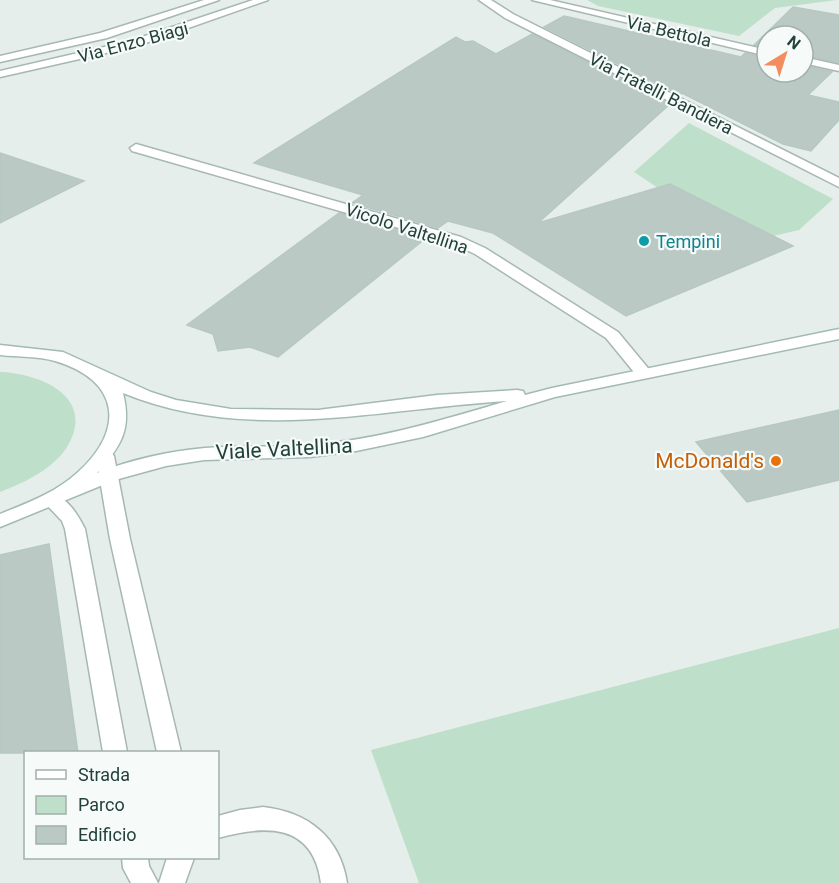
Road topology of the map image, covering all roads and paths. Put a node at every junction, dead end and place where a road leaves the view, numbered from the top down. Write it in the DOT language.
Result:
graph roads {
  1 [pos="213,0"];
  2 [pos="263,0"];
  3 [pos="484,0"];
  4 [pos="537,0"];
  5 [pos="755,50"];
  6 [pos="0,59"];
  7 [pos="815,63"];
  8 [pos="839,68"];
  9 [pos="0,74"];
  10 [pos="136,148"];
  11 [pos="839,183"];
  12 [pos="839,334"];
  13 [pos="0,344"];
  14 [pos="0,350"];
  15 [pos="38,351"];
  16 [pos="93,371"];
  17 [pos="644,373"];
  18 [pos="552,393"];
  19 [pos="106,466"];
  20 [pos="52,500"];
  21 [pos="0,521"];
  22 [pos="115,751"];
  23 [pos="169,751"];
  24 [pos="224,821"];
  25 [pos="135,859"];
  26 [pos="180,859"];
  27 [pos="145,883"];
  28 [pos="172,883"];
  29 [pos="334,883"];
  1 -- 6 [label="street, Via Enzo Biagi"];
  2 -- 9 [label="street, Via Enzo Biagi"];
  3 -- 11 [label="street, Via Fratelli Bandiera"];
  4 -- 5 [label="street, Via Bettola"];
  7 -- 8 [label="street"];
  10 -- 17 [label="street, Vicolo Valtellina"];
  12 -- 17 [label="street, Viale Valtellina"];
  13 -- 15 [label="street"];
  14 -- 15 [label="street"];
  15 -- 16 [label="street, Viale Valtellina"];
  16 -- 18 [label="street, Viale Valtellina"];
  16 -- 19 [label="street"];
  17 -- 18 [label="street, Viale Valtellina"];
  18 -- 19 [label="street, Viale Valtellina"];
  19 -- 20 [label="street, Viale Valtellina"];
  19 -- 23 [label="street"];
  20 -- 21 [label="street, Viale Valtellina"];
  20 -- 22 [label="street"];
  24 -- 29 [label="street"];
  25 -- 27 [label="street"];
  26 -- 28 [label="street"];
}
